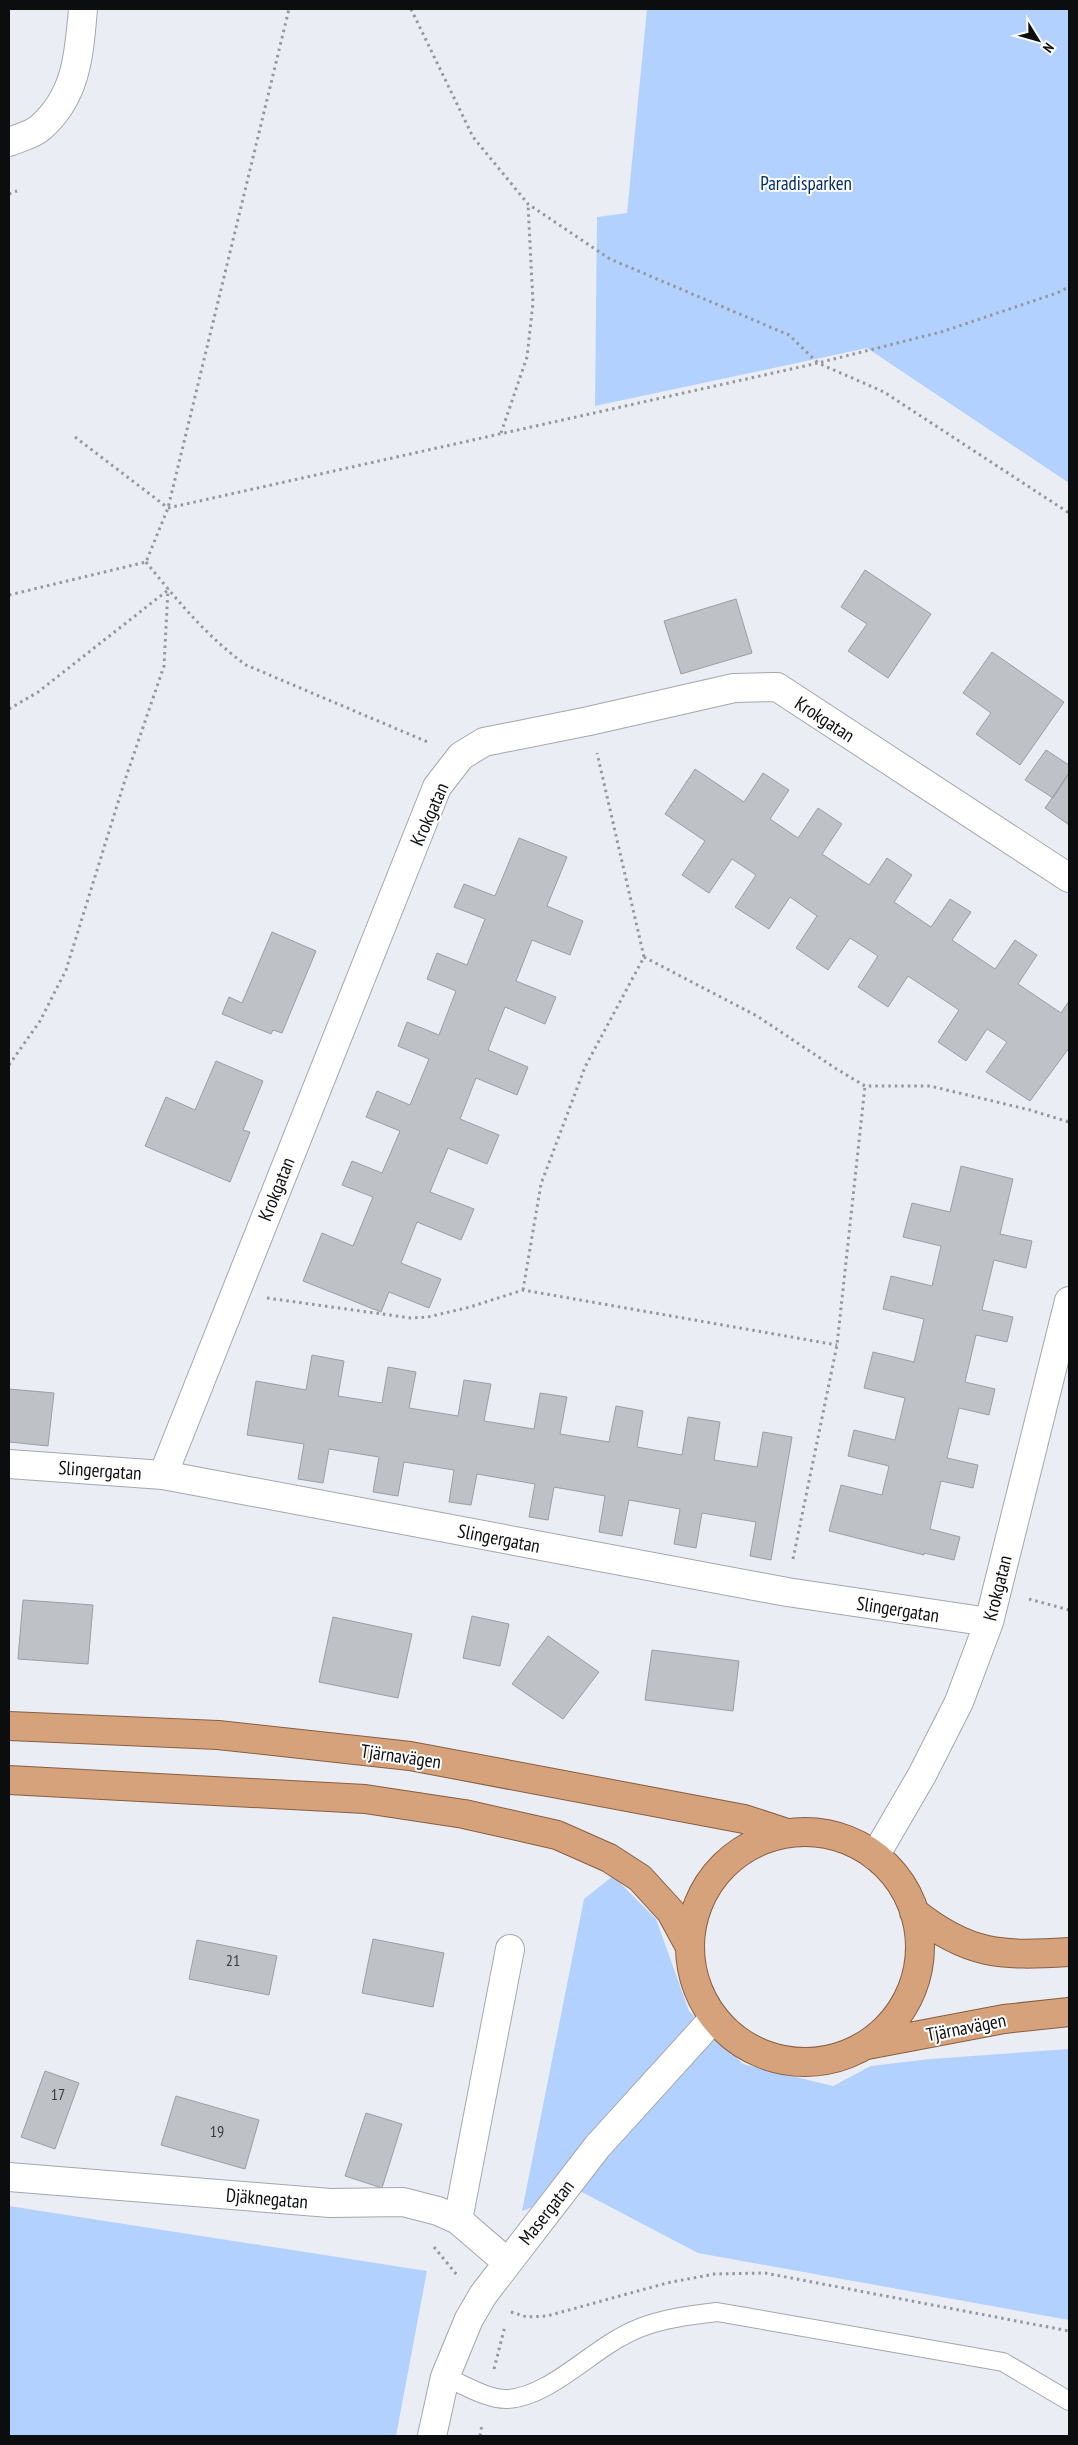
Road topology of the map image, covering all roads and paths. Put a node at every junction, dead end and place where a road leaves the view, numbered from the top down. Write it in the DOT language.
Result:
graph roads {
  1 [pos="84,9"];
  2 [pos="289,9"];
  3 [pos="411,9"];
  4 [pos="9,142"];
  5 [pos="17,191"];
  6 [pos="9,194"];
  7 [pos="528,204"];
  8 [pos="1069,287"];
  9 [pos="818,363"];
  10 [pos="501,433"];
  11 [pos="76,437"];
  12 [pos="168,508"];
  13 [pos="1069,513"];
  14 [pos="146,562"];
  15 [pos="168,589"];
  16 [pos="9,595"];
  17 [pos="9,710"];
  18 [pos="589,721"];
  19 [pos="460,756"];
  20 [pos="1069,878"];
  21 [pos="644,957"];
  22 [pos="9,1065"];
  23 [pos="864,1086"];
  24 [pos="1069,1122"];
  25 [pos="523,1290"];
  26 [pos="235,1293"];
  27 [pos="1069,1301"];
  28 [pos="837,1345"];
  29 [pos="9,1464"];
  30 [pos="163,1475"];
  31 [pos="996,1591"];
  32 [pos="787,1592"];
  33 [pos="1069,1610"];
  34 [pos="989,1622"];
  35 [pos="9,1726"];
  36 [pos="9,1780"];
  37 [pos="787,1833"];
  38 [pos="875,1856"];
  39 [pos="914,1912"];
  40 [pos="689,1946"];
  41 [pos="510,1949"];
  42 [pos="1069,1952"];
  43 [pos="1069,2012"];
  44 [pos="714,2018"];
  45 [pos="864,2046"];
  46 [pos="9,2177"];
  47 [pos="458,2220"];
  48 [pos="507,2262"];
  49 [pos="445,2377"];
  50 [pos="1069,2401"];
  51 [pos="432,2436"];
  1 -- 4 [label="street"];
  2 -- 12 [label="path"];
  3 -- 7 [label="path"];
  5 -- 6 [label="path"];
  7 -- 9 [label="path"];
  7 -- 10 [label="path"];
  8 -- 9 [label="path"];
  9 -- 10 [label="path"];
  9 -- 13 [label="path"];
  10 -- 12 [label="path"];
  11 -- 12 [label="path"];
  12 -- 14 [label="path"];
  14 -- 15 [label="path"];
  14 -- 16 [label="path"];
  15 -- 17 [label="path"];
  15 -- 19 [label="path"];
  15 -- 22 [label="path"];
  18 -- 19 [label="street, Krokgatan"];
  18 -- 20 [label="street, Krokgatan"];
  18 -- 21 [label="path"];
  19 -- 26 [label="street, Krokgatan"];
  21 -- 23 [label="path"];
  21 -- 25 [label="path"];
  23 -- 24 [label="path"];
  23 -- 28 [label="path"];
  25 -- 26 [label="path"];
  25 -- 28 [label="path"];
  26 -- 30 [label="street, Krokgatan"];
  27 -- 31 [label="street, Krokgatan"];
  28 -- 32 [label="path"];
  29 -- 30 [label="street, Slingergatan"];
  30 -- 32 [label="street, Slingergatan"];
  31 -- 33 [label="path"];
  31 -- 34 [label="street, Krokgatan"];
  32 -- 34 [label="street, Slingergatan"];
  34 -- 38 [label="street, Krokgatan"];
  35 -- 37 [label="highway, Tjärnavägen"];
  36 -- 40 [label="highway, Tjärnavägen"];
  37 -- 38 [label="highway, Tjärnavägen"];
  37 -- 40 [label="highway, Tjärnavägen"];
  38 -- 39 [label="highway, Tjärnavägen"];
  39 -- 42 [label="highway, Tjärnavägen"];
  39 -- 45 [label="highway, Tjärnavägen"];
  40 -- 44 [label="highway, Tjärnavägen"];
  41 -- 47 [label="street"];
  43 -- 45 [label="highway, Tjärnavägen"];
  44 -- 45 [label="highway, Tjärnavägen"];
  44 -- 48 [label="street, Masergatan"];
  46 -- 47 [label="street, Djäknegatan"];
  47 -- 48 [label="street, Djäknegatan"];
  48 -- 49 [label="street, Masergatan"];
  49 -- 50 [label="lane"];
  49 -- 51 [label="street, Masergatan"];
}
